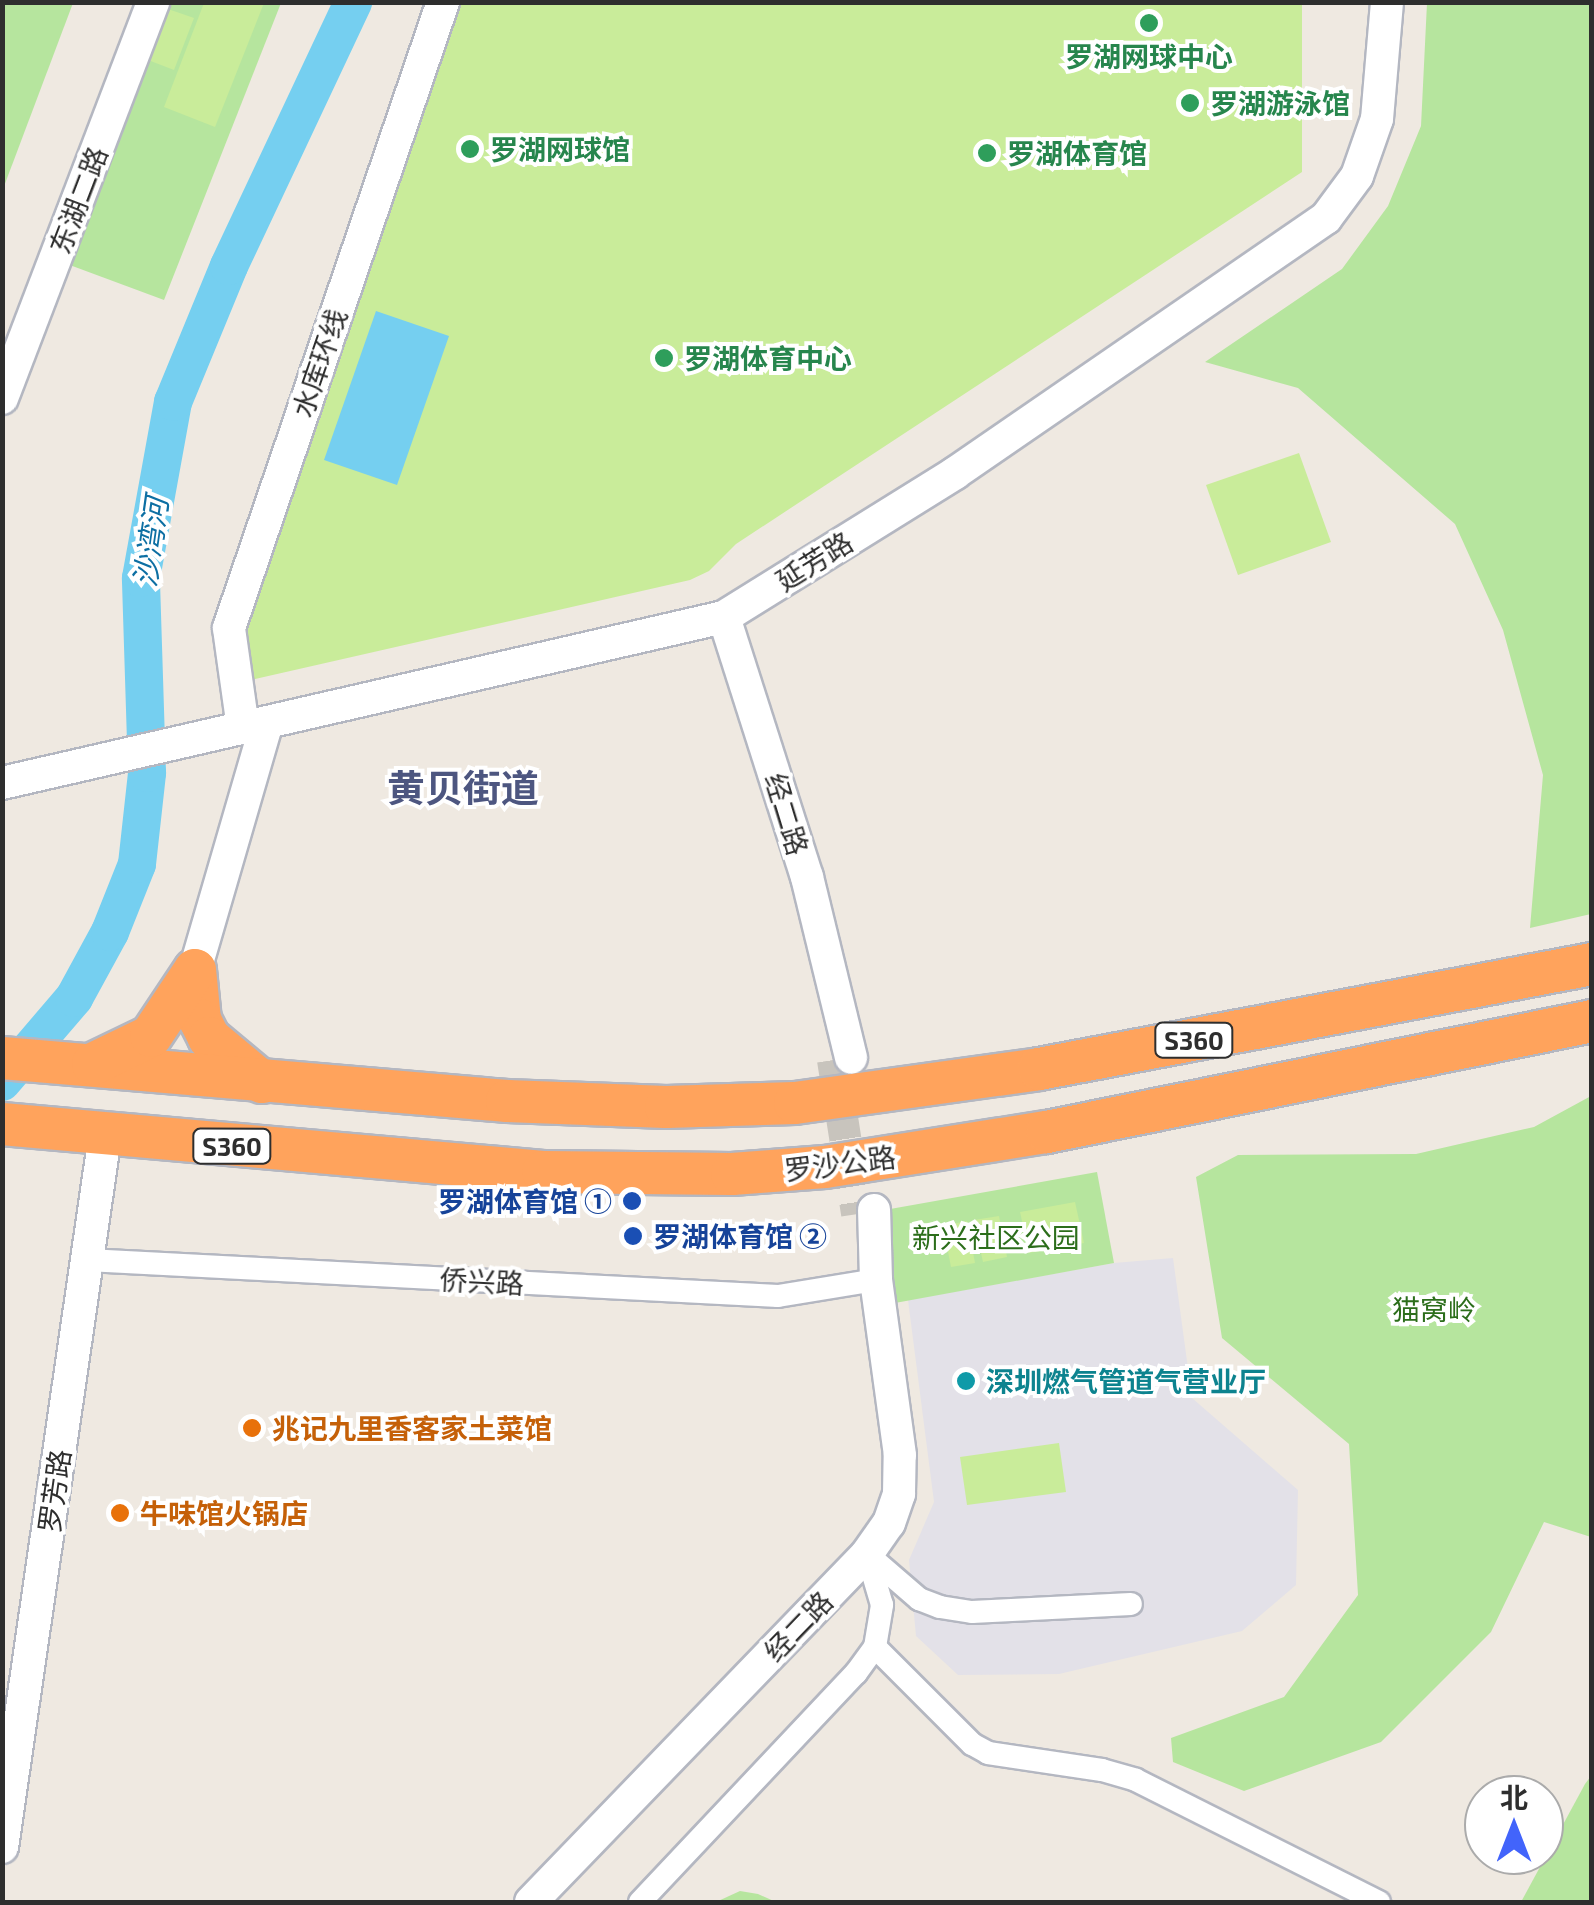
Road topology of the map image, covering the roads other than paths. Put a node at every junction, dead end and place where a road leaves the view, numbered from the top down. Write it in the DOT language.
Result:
graph roads {
  1 [pos="153,2"];
  2 [pos="443,2"];
  3 [pos="1387,2"];
  4 [pos="2,398"];
  5 [pos="724,618"];
  6 [pos="241,728"];
  7 [pos="2,783"];
  8 [pos="1592,964"];
  9 [pos="195,970"];
  10 [pos="1592,1021"];
  11 [pos="2,1058"];
  12 [pos="842,1059"];
  13 [pos="89,1066"];
  14 [pos="263,1082"];
  15 [pos="2,1124"];
  16 [pos="91,1134"];
  17 [pos="866,1212"];
  18 [pos="87,1260"];
  19 [pos="876,1280"];
  20 [pos="867,1554"];
  21 [pos="1131,1604"];
  22 [pos="876,1647"];
  23 [pos="2,1847"];
  24 [pos="531,1902"];
  25 [pos="640,1902"];
  26 [pos="1380,1902"];
  1 -- 4 [label="street, 东湖二路"];
  2 -- 6 [label="street, 水库环线"];
  3 -- 5 [label="street, 延芳路"];
  5 -- 6 [label="street, 延芳路"];
  5 -- 12 [label="street, 经二路"];
  6 -- 7 [label="street, 延芳路"];
  6 -- 9 [label="street"];
  8 -- 14 [label="highway, S360"];
  9 -- 13 [label="highway"];
  9 -- 14 [label="highway"];
  10 -- 16 [label="highway, 罗沙公路 / S360"];
  11 -- 13 [label="highway, S360"];
  13 -- 14 [label="highway, S360"];
  15 -- 16 [label="highway, S360"];
  16 -- 18 [label="street, 罗芳路"];
  17 -- 19 [label="street, 经二路"];
  18 -- 19 [label="street, 侨兴路"];
  18 -- 23 [label="street, 罗芳路"];
  19 -- 20 [label="street, 经二路"];
  20 -- 21 [label="street"];
  20 -- 22 [label="street"];
  20 -- 24 [label="street, 经二路"];
  22 -- 25 [label="street"];
  22 -- 26 [label="street"];
}
